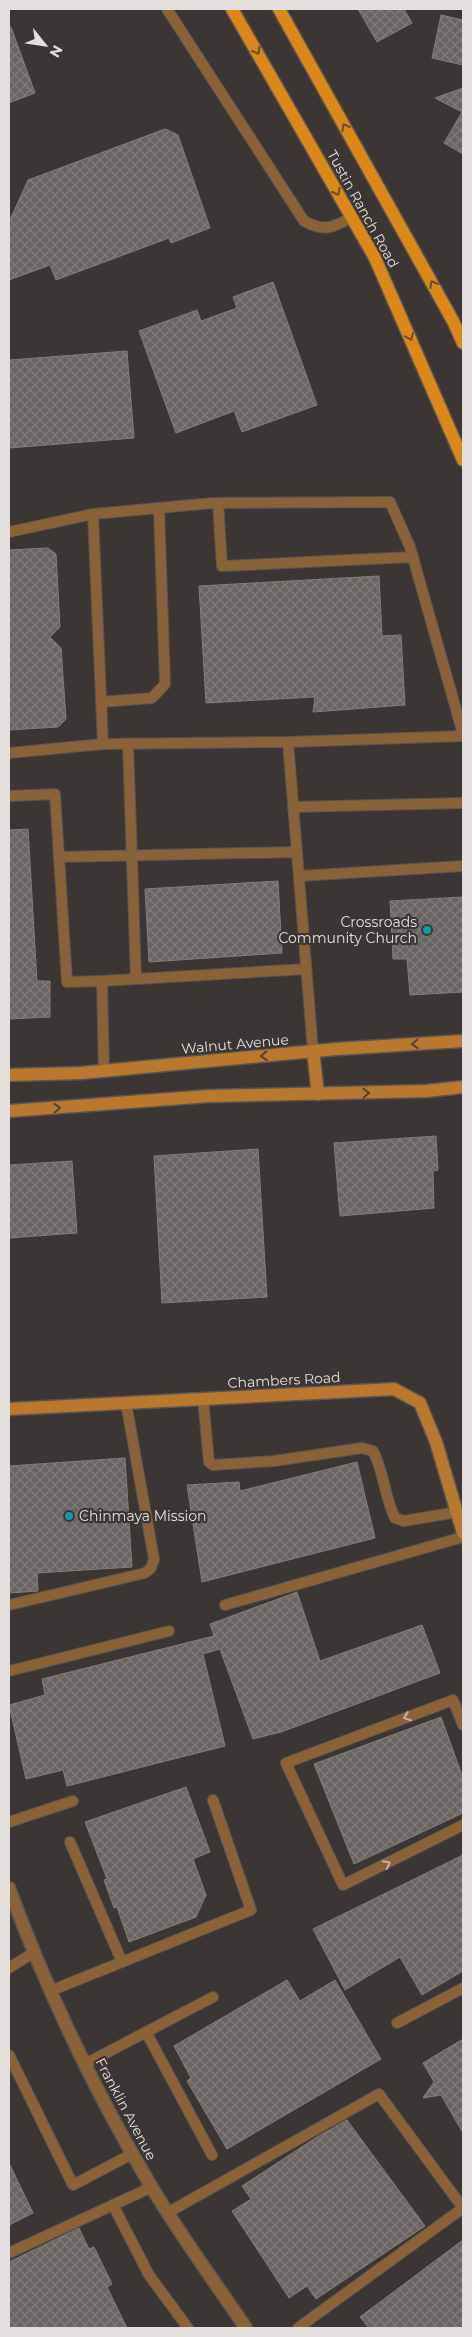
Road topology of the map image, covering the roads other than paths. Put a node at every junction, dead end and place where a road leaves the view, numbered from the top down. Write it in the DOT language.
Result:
graph roads {
  1 [pos="167,9"];
  2 [pos="232,9"];
  3 [pos="278,9"];
  4 [pos="352,217"];
  5 [pos="463,343"];
  6 [pos="463,460"];
  7 [pos="218,503"];
  8 [pos="159,508"];
  9 [pos="93,514"];
  10 [pos="9,532"];
  11 [pos="413,557"];
  12 [pos="101,702"];
  13 [pos="463,735"];
  14 [pos="288,742"];
  15 [pos="103,744"];
  16 [pos="128,744"];
  17 [pos="9,753"];
  18 [pos="9,796"];
  19 [pos="463,803"];
  20 [pos="293,807"];
  21 [pos="297,852"];
  22 [pos="130,855"];
  23 [pos="59,857"];
  24 [pos="463,866"];
  25 [pos="299,876"];
  26 [pos="306,969"];
  27 [pos="136,979"];
  28 [pos="102,981"];
  29 [pos="463,1041"];
  30 [pos="313,1051"];
  31 [pos="104,1071"];
  32 [pos="9,1075"];
  33 [pos="463,1087"];
  34 [pos="318,1094"];
  35 [pos="9,1111"];
  36 [pos="203,1399"];
  37 [pos="126,1403"];
  38 [pos="9,1409"];
  39 [pos="457,1512"];
  40 [pos="463,1533"];
  41 [pos="463,1537"];
  42 [pos="9,1605"];
  43 [pos="225,1605"];
  44 [pos="169,1631"];
  45 [pos="9,1671"];
  46 [pos="463,1725"];
  47 [pos="213,1800"];
  48 [pos="73,1801"];
  49 [pos="9,1822"];
  50 [pos="463,1825"];
  51 [pos="70,1842"];
  52 [pos="9,1888"];
  53 [pos="33,1953"];
  54 [pos="122,1962"];
  55 [pos="9,1968"];
  56 [pos="463,1988"];
  57 [pos="50,1991"];
  58 [pos="213,1997"];
  59 [pos="397,2023"];
  60 [pos="146,2032"];
  61 [pos="9,2055"];
  62 [pos="86,2064"];
  63 [pos="132,2154"];
  64 [pos="212,2155"];
  65 [pos="152,2188"];
  66 [pos="113,2205"];
  67 [pos="168,2213"];
  68 [pos="9,2254"];
  69 [pos="188,2328"];
  70 [pos="246,2328"];
  71 [pos="298,2328"];
  1 -- 4 [label="lane"];
  2 -- 4 [label="main road, Tustin Ranch Road, one-way"];
  5 -- 3 [label="main road, Tustin Ranch Road, one-way"];
  4 -- 6 [label="main road, Tustin Ranch Road, one-way"];
  7 -- 8 [label="lane"];
  7 -- 11 [label="lane"];
  7 -- 11 [label="lane"];
  8 -- 9 [label="lane"];
  8 -- 12 [label="lane"];
  9 -- 10 [label="lane"];
  9 -- 12 [label="lane"];
  11 -- 13 [label="lane"];
  12 -- 15 [label="lane"];
  13 -- 14 [label="lane"];
  14 -- 16 [label="lane"];
  14 -- 20 [label="lane"];
  15 -- 16 [label="lane"];
  15 -- 17 [label="lane"];
  16 -- 22 [label="lane"];
  18 -- 23 [label="lane"];
  19 -- 20 [label="lane"];
  20 -- 21 [label="lane"];
  21 -- 22 [label="lane"];
  21 -- 25 [label="lane"];
  22 -- 23 [label="lane"];
  22 -- 27 [label="lane"];
  23 -- 28 [label="lane"];
  24 -- 25 [label="lane"];
  25 -- 26 [label="lane"];
  26 -- 27 [label="lane"];
  26 -- 30 [label="lane"];
  27 -- 28 [label="lane"];
  28 -- 31 [label="lane"];
  29 -- 30 [label="main road, Walnut Avenue, one-way"];
  30 -- 31 [label="main road, Walnut Avenue, one-way"];
  30 -- 34 [label="main road"];
  31 -- 32 [label="main road, Walnut Avenue"];
  34 -- 33 [label="main road, one-way"];
  35 -- 34 [label="main road, one-way"];
  36 -- 37 [label="main road, Chambers Road"];
  36 -- 39 [label="main road, Chambers Road"];
  36 -- 39 [label="lane"];
  37 -- 38 [label="main road, Chambers Road"];
  37 -- 42 [label="lane"];
  39 -- 40 [label="main road, Chambers Road"];
  41 -- 43 [label="lane"];
  44 -- 45 [label="lane"];
  46 -- 50 [label="lane, one-way"];
  47 -- 54 [label="lane"];
  48 -- 49 [label="lane"];
  51 -- 54 [label="lane"];
  52 -- 53 [label="street, Franklin Avenue"];
  53 -- 55 [label="lane"];
  53 -- 57 [label="street, Franklin Avenue"];
  54 -- 57 [label="lane"];
  56 -- 59 [label="lane"];
  57 -- 62 [label="street, Franklin Avenue"];
  58 -- 60 [label="lane"];
  60 -- 62 [label="lane"];
  60 -- 64 [label="lane"];
  61 -- 63 [label="lane"];
  62 -- 63 [label="street, Franklin Avenue"];
  63 -- 65 [label="street, Franklin Avenue"];
  65 -- 66 [label="lane"];
  65 -- 67 [label="street, Franklin Avenue"];
  66 -- 68 [label="lane"];
  66 -- 69 [label="lane"];
  67 -- 70 [label="street, Franklin Avenue"];
  67 -- 71 [label="lane"];
}
